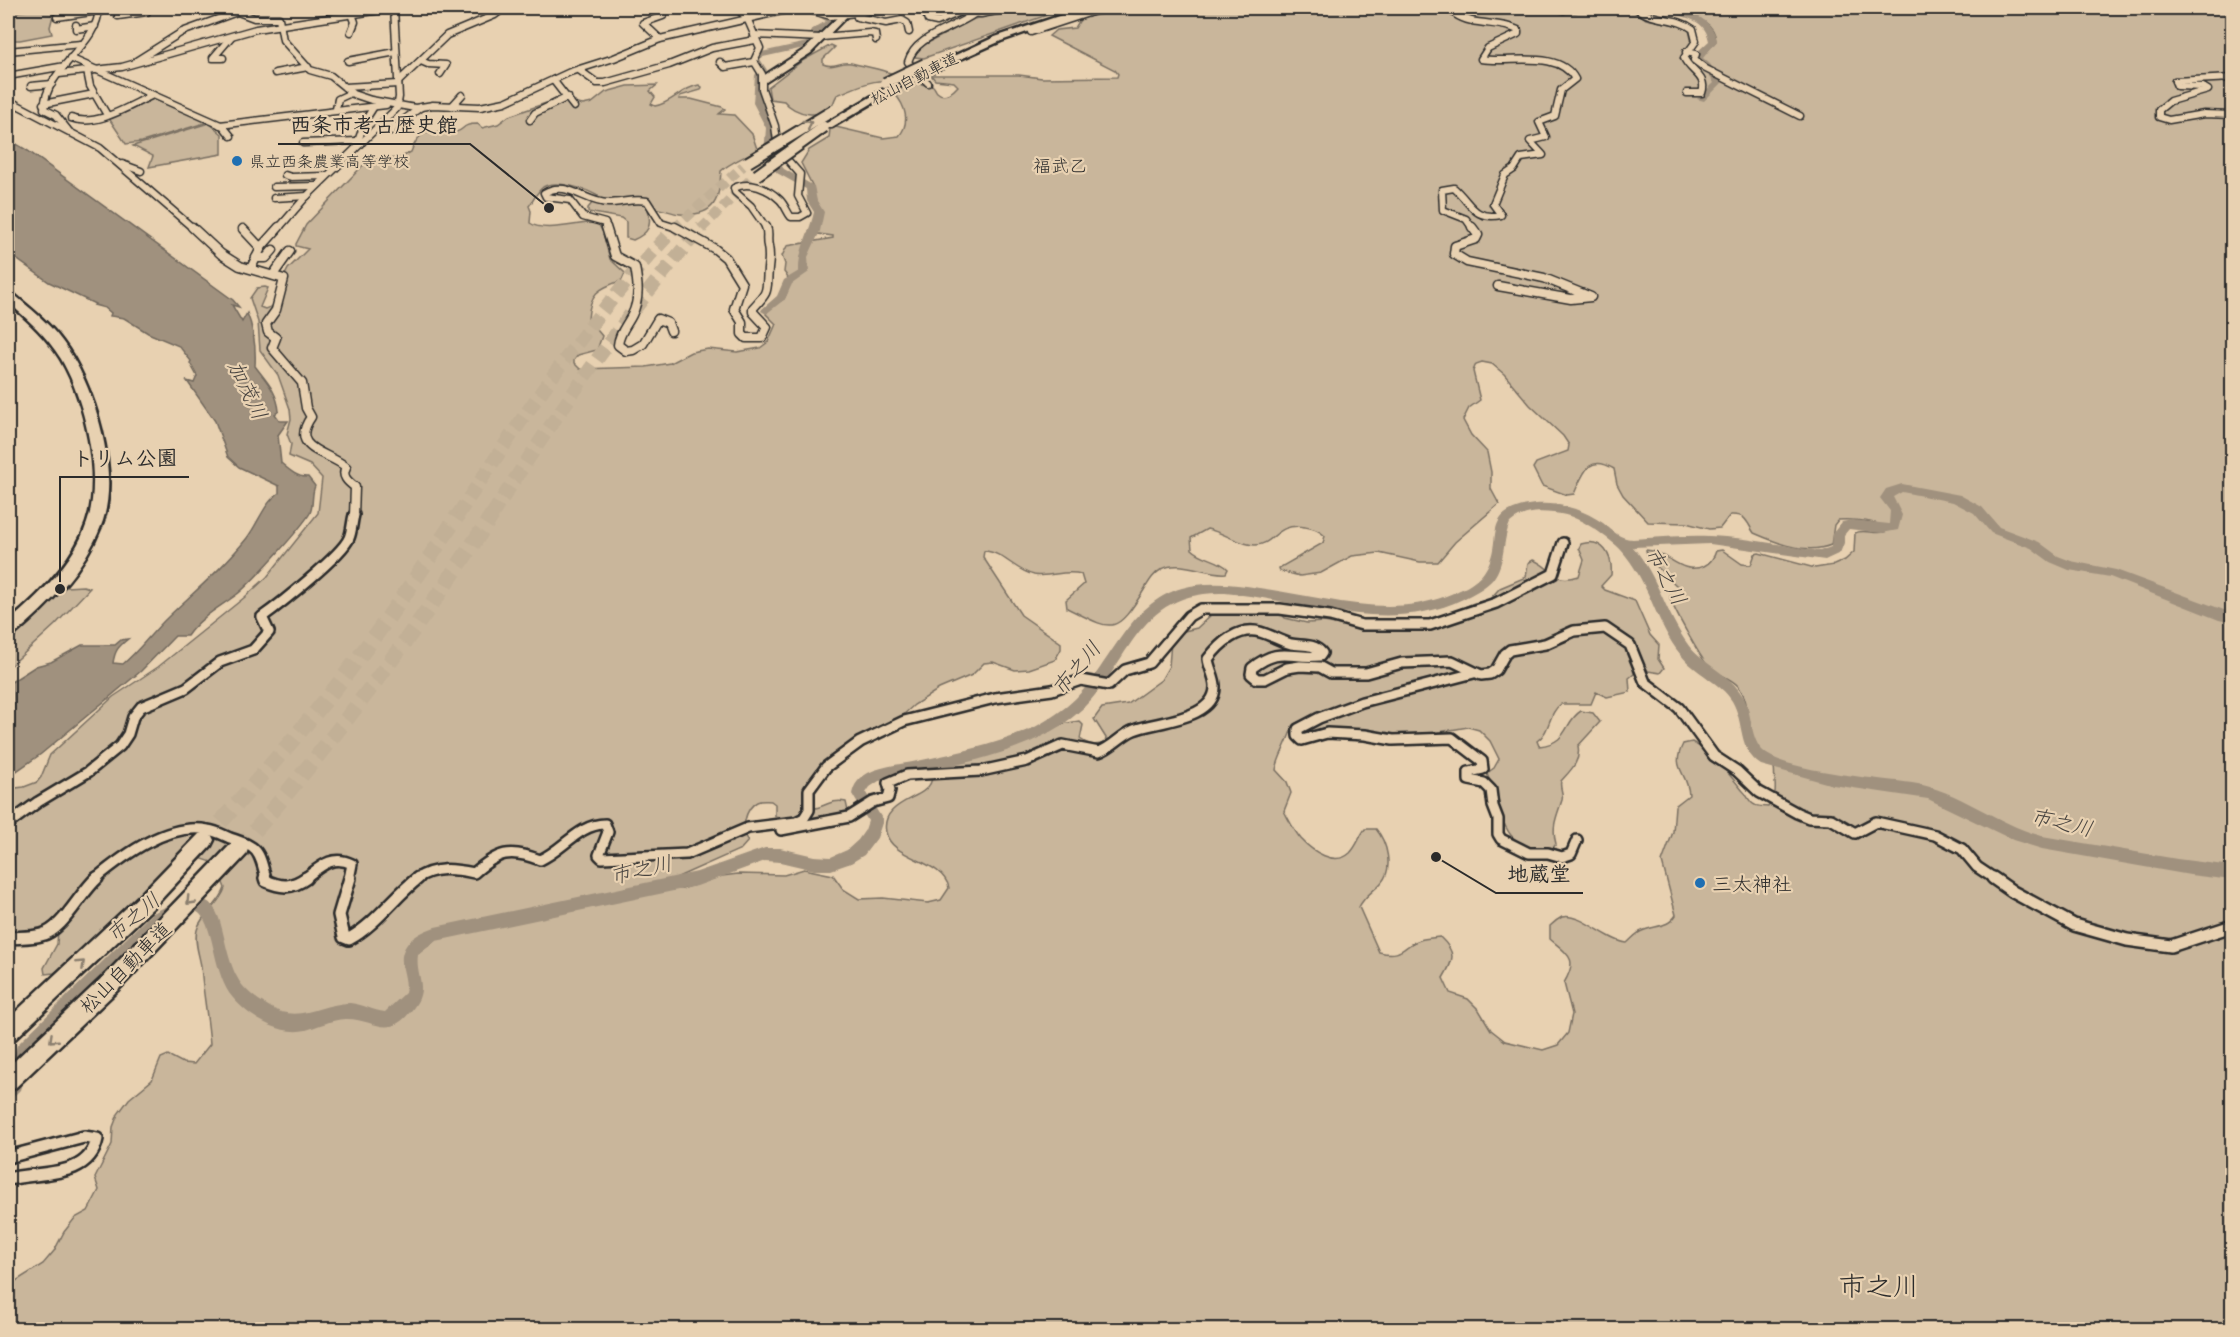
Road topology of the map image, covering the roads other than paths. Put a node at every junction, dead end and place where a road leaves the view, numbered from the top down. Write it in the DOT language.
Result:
graph roads {
  1 [pos="99,8"];
  2 [pos="119,8"];
  3 [pos="191,8"];
  4 [pos="248,8"];
  5 [pos="279,8"];
  6 [pos="394,8"];
  7 [pos="504,8"];
  8 [pos="737,8"];
  9 [pos="795,8"];
  10 [pos="802,8"];
  11 [pos="810,8"];
  12 [pos="896,8"];
  13 [pos="942,8"];
  14 [pos="1012,8"];
  15 [pos="1079,8"];
  16 [pos="1091,8"];
  17 [pos="1104,8"];
  18 [pos="1492,8"];
  19 [pos="1559,8"];
  20 [pos="1576,8"];
  21 [pos="1636,8"];
  22 [pos="232,10"];
  23 [pos="179,11"];
  24 [pos="147,12"];
  25 [pos="847,13"];
  26 [pos="314,14"];
  27 [pos="352,14"];
  28 [pos="663,14"];
  29 [pos="974,14"];
  30 [pos="339,16"];
  31 [pos="57,17"];
  32 [pos="747,18"];
  33 [pos="232,20"];
  34 [pos="279,22"];
  35 [pos="76,25"];
  36 [pos="95,26"];
  37 [pos="351,32"];
  38 [pos="909,32"];
  39 [pos="1031,32"];
  40 [pos="648,35"];
  41 [pos="231,37"];
  42 [pos="659,37"];
  43 [pos="755,38"];
  44 [pos="821,38"];
  45 [pos="876,40"];
  46 [pos="81,44"];
  47 [pos="8,51"];
  48 [pos="396,52"];
  49 [pos="1686,52"];
  50 [pos="70,58"];
  51 [pos="223,58"];
  52 [pos="348,61"];
  53 [pos="421,61"];
  54 [pos="720,62"];
  55 [pos="755,63"];
  56 [pos="65,66"];
  57 [pos="129,66"];
  58 [pos="308,67"];
  59 [pos="927,67"];
  60 [pos="97,70"];
  61 [pos="579,70"];
  62 [pos="87,71"];
  63 [pos="59,74"];
  64 [pos="275,74"];
  65 [pos="440,74"];
  66 [pos="759,75"];
  67 [pos="8,76"];
  68 [pos="2182,76"];
  69 [pos="2232,78"];
  70 [pos="553,80"];
  71 [pos="2175,81"];
  72 [pos="928,82"];
  73 [pos="398,83"];
  74 [pos="52,84"];
  75 [pos="890,84"];
  76 [pos="32,86"];
  77 [pos="345,87"];
  78 [pos="351,93"];
  79 [pos="1687,93"];
  80 [pos="94,94"];
  81 [pos="153,95"];
  82 [pos="462,96"];
  83 [pos="568,97"];
  84 [pos="8,100"];
  85 [pos="509,101"];
  86 [pos="388,103"];
  87 [pos="43,104"];
  88 [pos="398,105"];
  89 [pos="452,106"];
  90 [pos="421,107"];
  91 [pos="514,107"];
  92 [pos="574,107"];
  93 [pos="373,108"];
  94 [pos="336,110"];
  95 [pos="107,115"];
  96 [pos="2232,115"];
  97 [pos="1800,116"];
  98 [pos="71,118"];
  99 [pos="405,119"];
  100 [pos="530,120"];
  101 [pos="384,122"];
  102 [pos="220,124"];
  103 [pos="68,130"];
  104 [pos="392,131"];
  105 [pos="231,136"];
  106 [pos="359,142"];
  107 [pos="303,143"];
  108 [pos="120,164"];
  109 [pos="745,164"];
  110 [pos="141,171"];
  111 [pos="285,175"];
  112 [pos="326,176"];
  113 [pos="754,177"];
  114 [pos="316,186"];
  115 [pos="274,187"];
  116 [pos="307,196"];
  117 [pos="274,198"];
  118 [pos="253,228"];
  119 [pos="270,237"];
  120 [pos="281,237"];
  121 [pos="262,246"];
  122 [pos="273,250"];
  123 [pos="290,251"];
  124 [pos="256,258"];
  125 [pos="251,268"];
  126 [pos="273,275"];
  127 [pos="1498,286"];
  128 [pos="10,303"];
  129 [pos="671,331"];
  130 [pos="1563,543"];
  131 [pos="8,631"];
  132 [pos="1474,673"];
  133 [pos="8,824"];
  134 [pos="734,834"];
  135 [pos="1577,840"];
  136 [pos="202,843"];
  137 [pos="235,854"];
  138 [pos="2232,926"];
  139 [pos="8,938"];
  140 [pos="8,1032"];
  141 [pos="8,1081"];
  142 [pos="8,1157"];
  143 [pos="8,1179"];
  1 -- 2 [label="street"];
  1 -- 31 [label="street"];
  1 -- 36 [label="street"];
  2 -- 24 [label="street"];
  3 -- 22 [label="street"];
  3 -- 23 [label="street"];
  4 -- 22 [label="street"];
  5 -- 34 [label="street"];
  6 -- 27 [label="street"];
  6 -- 48 [label="street"];
  7 -- 53 [label="street"];
  8 -- 32 [label="street"];
  9 -- 32 [label="street"];
  10 -- 11 [label="street"];
  11 -- 25 [label="street"];
  12 -- 25 [label="street"];
  13 -- 29 [label="street"];
  14 -- 29 [label="street"];
  15 -- 59 [label="highway, 松山自動車道"];
  16 -- 59 [label="highway, 松山自動車道"];
  17 -- 39 [label="street"];
  18 -- 127 [label="street"];
  19 -- 20 [label="street"];
  21 -- 49 [label="street"];
  22 -- 33 [label="street"];
  22 -- 34 [label="street"];
  22 -- 57 [label="street"];
  25 -- 38 [label="street"];
  25 -- 44 [label="street"];
  26 -- 30 [label="street"];
  27 -- 30 [label="street"];
  27 -- 37 [label="street"];
  28 -- 42 [label="street"];
  29 -- 72 [label="street"];
  30 -- 34 [label="street"];
  32 -- 42 [label="street"];
  32 -- 43 [label="street"];
  34 -- 41 [label="street"];
  34 -- 58 [label="street"];
  35 -- 36 [label="street"];
  36 -- 46 [label="street"];
  40 -- 42 [label="street"];
  41 -- 51 [label="street"];
  41 -- 57 [label="street"];
  42 -- 61 [label="street"];
  43 -- 44 [label="street"];
  43 -- 55 [label="street"];
  43 -- 61 [label="street"];
  44 -- 45 [label="street"];
  44 -- 66 [label="street"];
  46 -- 47 [label="street"];
  46 -- 50 [label="street"];
  48 -- 52 [label="street"];
  48 -- 73 [label="street"];
  49 -- 79 [label="street"];
  49 -- 97 [label="street"];
  50 -- 56 [label="street"];
  50 -- 60 [label="street"];
  53 -- 65 [label="street"];
  53 -- 73 [label="street"];
  54 -- 55 [label="street"];
  55 -- 66 [label="street"];
  56 -- 63 [label="street"];
  56 -- 67 [label="street"];
  57 -- 60 [label="street"];
  58 -- 64 [label="street"];
  58 -- 77 [label="street"];
  59 -- 75 [label="highway, 松山自動車道"];
  60 -- 62 [label="street"];
  60 -- 81 [label="street"];
  61 -- 70 [label="street"];
  62 -- 63 [label="street"];
  62 -- 80 [label="street"];
  63 -- 74 [label="street"];
  66 -- 129 [label="street"];
  68 -- 71 [label="street"];
  69 -- 71 [label="street"];
  70 -- 83 [label="street"];
  70 -- 85 [label="street"];
  71 -- 96 [label="street"];
  73 -- 77 [label="street"];
  73 -- 88 [label="street"];
  74 -- 76 [label="street"];
  74 -- 87 [label="street"];
  109 -- 75 [label="highway, 松山自動車道, one-way, bridge"];
  75 -- 113 [label="highway, 松山自動車道, bridge"];
  77 -- 78 [label="street"];
  78 -- 86 [label="street"];
  78 -- 94 [label="street"];
  80 -- 87 [label="street"];
  80 -- 95 [label="street"];
  81 -- 95 [label="street"];
  81 -- 102 [label="street"];
  82 -- 89 [label="street"];
  83 -- 92 [label="street"];
  83 -- 100 [label="street"];
  84 -- 103 [label="street"];
  85 -- 89 [label="street"];
  85 -- 91 [label="street"];
  86 -- 88 [label="street"];
  86 -- 93 [label="street"];
  87 -- 103 [label="street"];
  88 -- 90 [label="street"];
  88 -- 101 [label="street"];
  89 -- 90 [label="street"];
  90 -- 99 [label="street"];
  93 -- 94 [label="street"];
  93 -- 106 [label="street"];
  94 -- 102 [label="street"];
  95 -- 98 [label="street"];
  101 -- 104 [label="street"];
  101 -- 106 [label="street"];
  102 -- 105 [label="street"];
  103 -- 108 [label="street"];
  106 -- 107 [label="street"];
  106 -- 112 [label="street"];
  108 -- 110 [label="street"];
  108 -- 125 [label="street"];
  111 -- 112 [label="street"];
  112 -- 114 [label="street"];
  114 -- 115 [label="street"];
  114 -- 116 [label="street"];
  116 -- 117 [label="street"];
  116 -- 119 [label="street"];
  118 -- 121 [label="street"];
  119 -- 120 [label="street"];
  119 -- 121 [label="street"];
  121 -- 124 [label="street"];
  122 -- 124 [label="street"];
  123 -- 126 [label="street"];
  124 -- 125 [label="street"];
  125 -- 126 [label="street"];
  126 -- 133 [label="street"];
  128 -- 131 [label="highway"];
  130 -- 134 [label="street"];
  132 -- 134 [label="street"];
  132 -- 135 [label="street"];
  132 -- 138 [label="street"];
  134 -- 139 [label="street"];
  140 -- 136 [label="highway, 松山自動車道, one-way"];
  137 -- 141 [label="highway, 松山自動車道, one-way"];
  142 -- 143 [label="street"];
}
